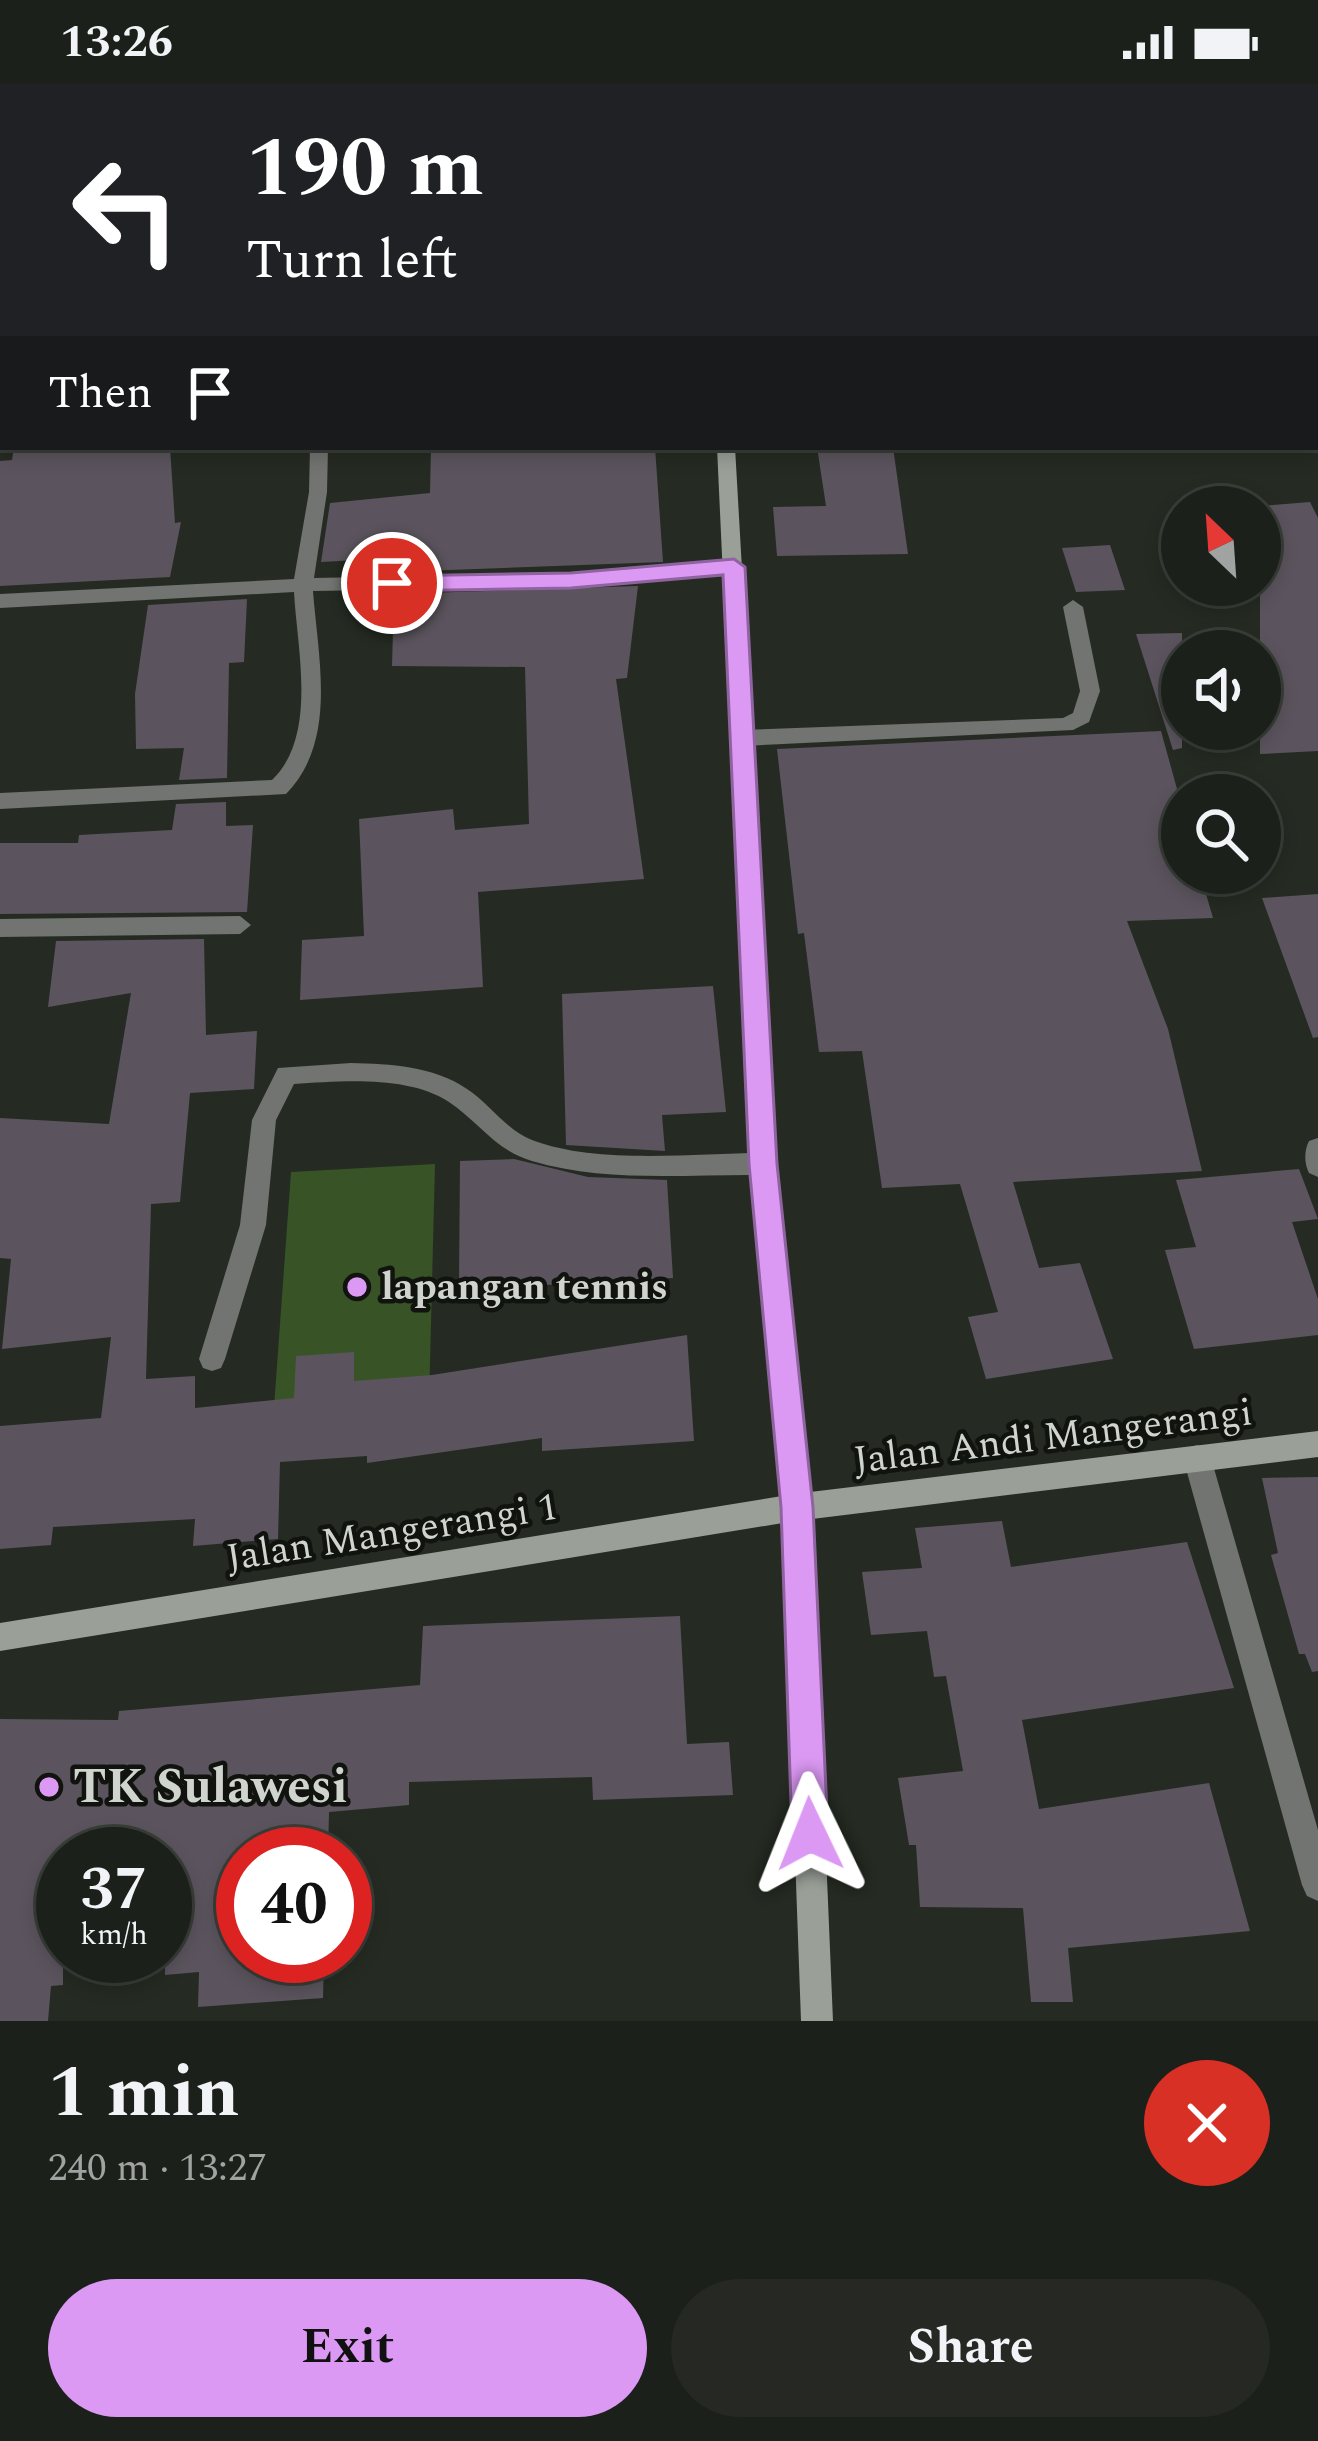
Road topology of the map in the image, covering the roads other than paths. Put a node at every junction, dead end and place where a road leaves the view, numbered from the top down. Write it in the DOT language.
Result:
graph roads {
  1 [pos="319,450"];
  2 [pos="725,450"];
  3 [pos="734,567"];
  4 [pos="303,585"];
  5 [pos="0,601"];
  6 [pos="1073,608"];
  7 [pos="742,738"];
  8 [pos="0,801"];
  9 [pos="240,925"];
  10 [pos="0,928"];
  11 [pos="1318,1148"];
  12 [pos="763,1164"];
  13 [pos="1318,1166"];
  14 [pos="212,1360"];
  15 [pos="1318,1444"];
  16 [pos="1197,1459"];
  17 [pos="797,1507"];
  18 [pos="0,1637"];
  19 [pos="1318,1886"];
  20 [pos="817,2021"];
  1 -- 4 [label="street"];
  2 -- 3 [label="street"];
  3 -- 4 [label="street"];
  3 -- 7 [label="street"];
  4 -- 5 [label="street"];
  4 -- 8 [label="street"];
  6 -- 7 [label="street"];
  7 -- 12 [label="street"];
  9 -- 10 [label="street"];
  11 -- 13 [label="street"];
  12 -- 14 [label="street"];
  12 -- 17 [label="street"];
  15 -- 16 [label="street, Jalan Andi Mangerangi"];
  16 -- 17 [label="street, Jalan Andi Mangerangi"];
  16 -- 19 [label="street"];
  17 -- 18 [label="street, Jalan Mangerangi 1"];
  17 -- 20 [label="street"];
}
